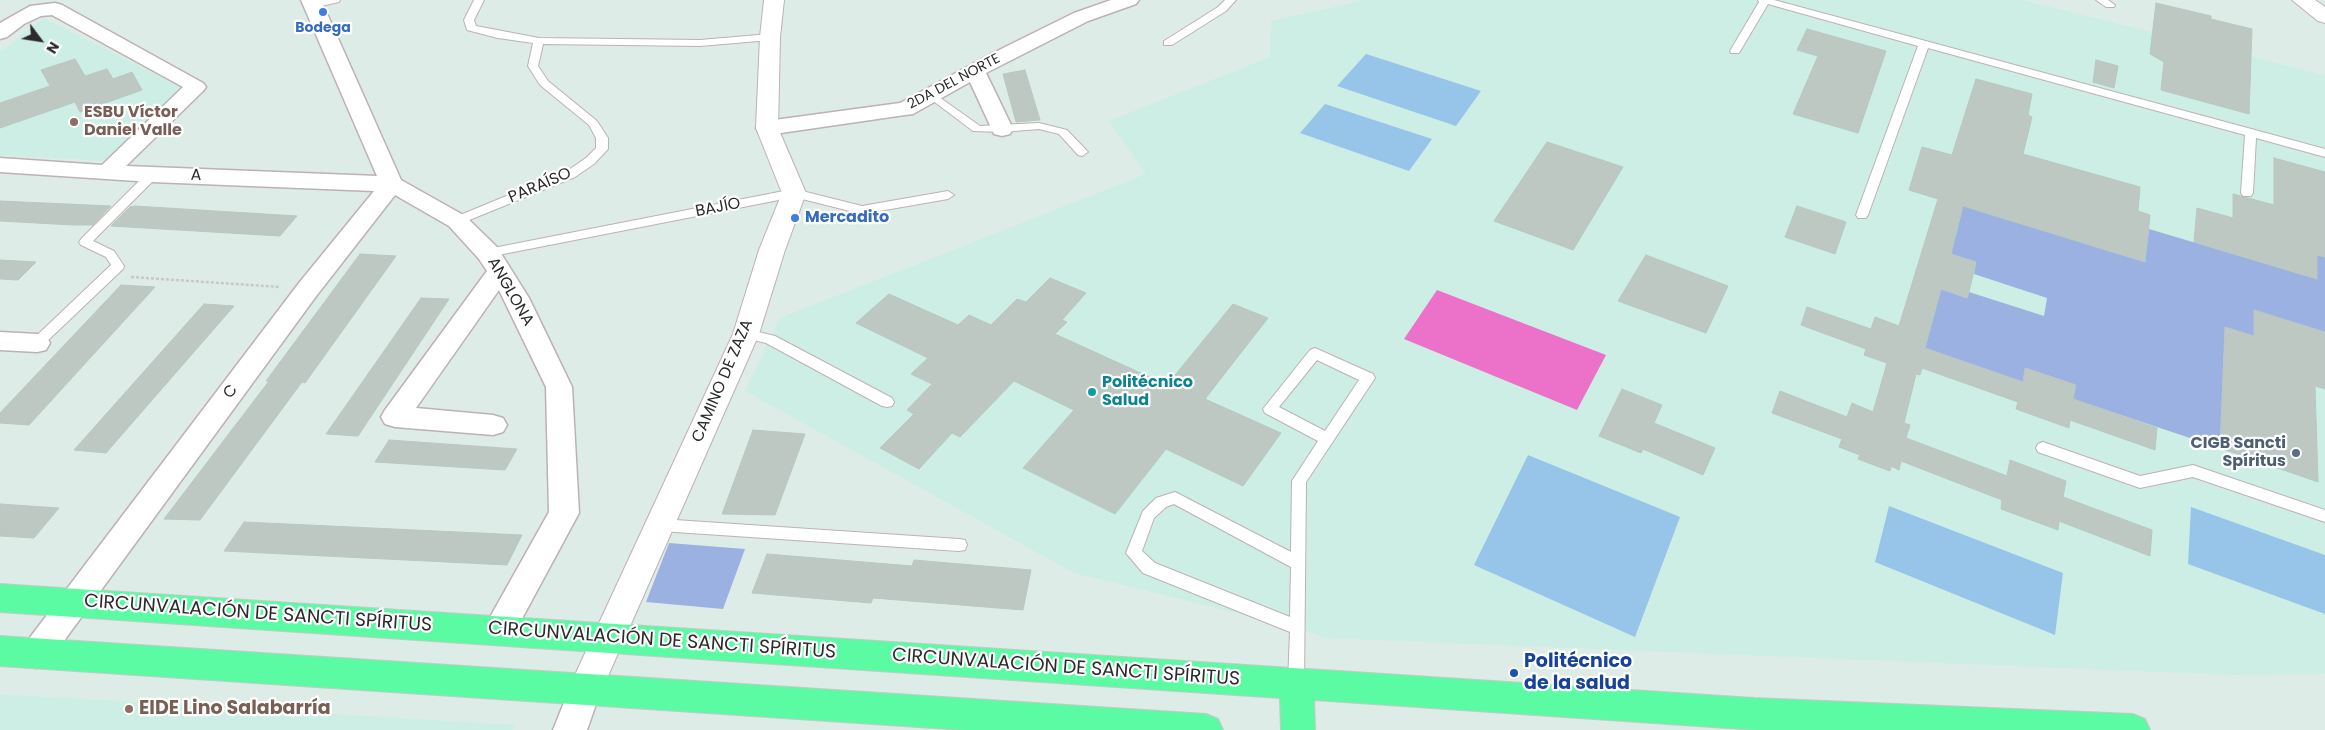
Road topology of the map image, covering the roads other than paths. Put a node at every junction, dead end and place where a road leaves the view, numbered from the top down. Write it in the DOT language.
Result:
graph roads {
  1 [pos="479,0"];
  2 [pos="774,0"];
  3 [pos="1129,0"];
  4 [pos="1231,0"];
  5 [pos="1764,0"];
  6 [pos="2302,0"];
  7 [pos="320,2"];
  8 [pos="2325,17"];
  9 [pos="0,34"];
  10 [pos="770,37"];
  11 [pos="539,41"];
  12 [pos="1168,43"];
  13 [pos="1924,44"];
  14 [pos="1735,51"];
  15 [pos="975,71"];
  16 [pos="932,95"];
  17 [pos="768,128"];
  18 [pos="1002,129"];
  19 [pos="2251,132"];
  20 [pos="1082,152"];
  21 [pos="2325,153"];
  22 [pos="0,166"];
  23 [pos="107,172"];
  24 [pos="152,175"];
  25 [pos="392,184"];
  26 [pos="2247,192"];
  27 [pos="794,193"];
  28 [pos="948,195"];
  29 [pos="1862,215"];
  30 [pos="457,221"];
  31 [pos="494,262"];
  32 [pos="746,334"];
  33 [pos="0,341"];
  34 [pos="37,343"];
  35 [pos="887,402"];
  36 [pos="492,425"];
  37 [pos="1327,439"];
  38 [pos="2042,448"];
  39 [pos="2325,516"];
  40 [pos="660,525"];
  41 [pos="959,545"];
  42 [pos="1298,563"];
  43 [pos="0,598"];
  44 [pos="73,603"];
  45 [pos="1298,628"];
  46 [pos="500,629"];
  47 [pos="608,639"];
  48 [pos="0,651"];
  49 [pos="36,654"];
  50 [pos="1296,683"];
  51 [pos="585,690"];
  52 [pos="570,730"];
  53 [pos="1206,730"];
  54 [pos="1298,730"];
  55 [pos="2133,730"];
  1 -- 11 [label="lane"];
  2 -- 10 [label="street"];
  3 -- 15 [label="street, 2DA DEL NORTE"];
  4 -- 12 [label="lane"];
  5 -- 13 [label="lane"];
  5 -- 14 [label="lane"];
  6 -- 8 [label="street"];
  7 -- 25 [label="street"];
  9 -- 23 [label="street"];
  10 -- 11 [label="lane"];
  10 -- 17 [label="street"];
  11 -- 30 [label="lane, PARAÍSO"];
  13 -- 19 [label="lane"];
  13 -- 29 [label="lane"];
  15 -- 16 [label="street, 2DA DEL NORTE"];
  15 -- 18 [label="street"];
  16 -- 17 [label="street, 2DA DEL NORTE"];
  16 -- 18 [label="lane"];
  17 -- 27 [label="street"];
  18 -- 20 [label="lane"];
  19 -- 21 [label="lane"];
  19 -- 26 [label="lane"];
  22 -- 23 [label="street, A"];
  23 -- 24 [label="street, A"];
  24 -- 25 [label="street, A"];
  24 -- 34 [label="lane"];
  25 -- 30 [label="street, ANGLONA"];
  25 -- 44 [label="street, C"];
  27 -- 28 [label="lane, BAJÍO"];
  27 -- 31 [label="lane, BAJÍO"];
  27 -- 32 [label="street, CAMINO DE ZAZA"];
  30 -- 31 [label="street, ANGLONA"];
  31 -- 36 [label="street"];
  31 -- 46 [label="street, ANGLONA"];
  32 -- 35 [label="lane"];
  32 -- 40 [label="street, CAMINO DE ZAZA"];
  33 -- 34 [label="street"];
  37 -- 37 [label="lane"];
  37 -- 42 [label="lane"];
  38 -- 39 [label="lane"];
  40 -- 41 [label="lane"];
  40 -- 47 [label="street, CAMINO DE ZAZA"];
  42 -- 45 [label="lane"];
  42 -- 45 [label="lane"];
  43 -- 44 [label="highway, CIRCUNVALACIÓN DE SANCTI SPÍRITUS"];
  44 -- 46 [label="highway, CIRCUNVALACIÓN DE SANCTI SPÍRITUS"];
  44 -- 49 [label="street, C"];
  45 -- 50 [label="lane"];
  46 -- 47 [label="highway, CIRCUNVALACIÓN DE SANCTI SPÍRITUS"];
  47 -- 50 [label="highway, CIRCUNVALACIÓN DE SANCTI SPÍRITUS"];
  47 -- 51 [label="street, CAMINO DE ZAZA"];
  48 -- 49 [label="highway"];
  49 -- 51 [label="highway"];
  50 -- 54 [label="highway"];
  50 -- 55 [label="highway, CIRCUNVALACIÓN DE SANCTI SPÍRITUS"];
  51 -- 52 [label="street"];
  51 -- 53 [label="highway"];
}
